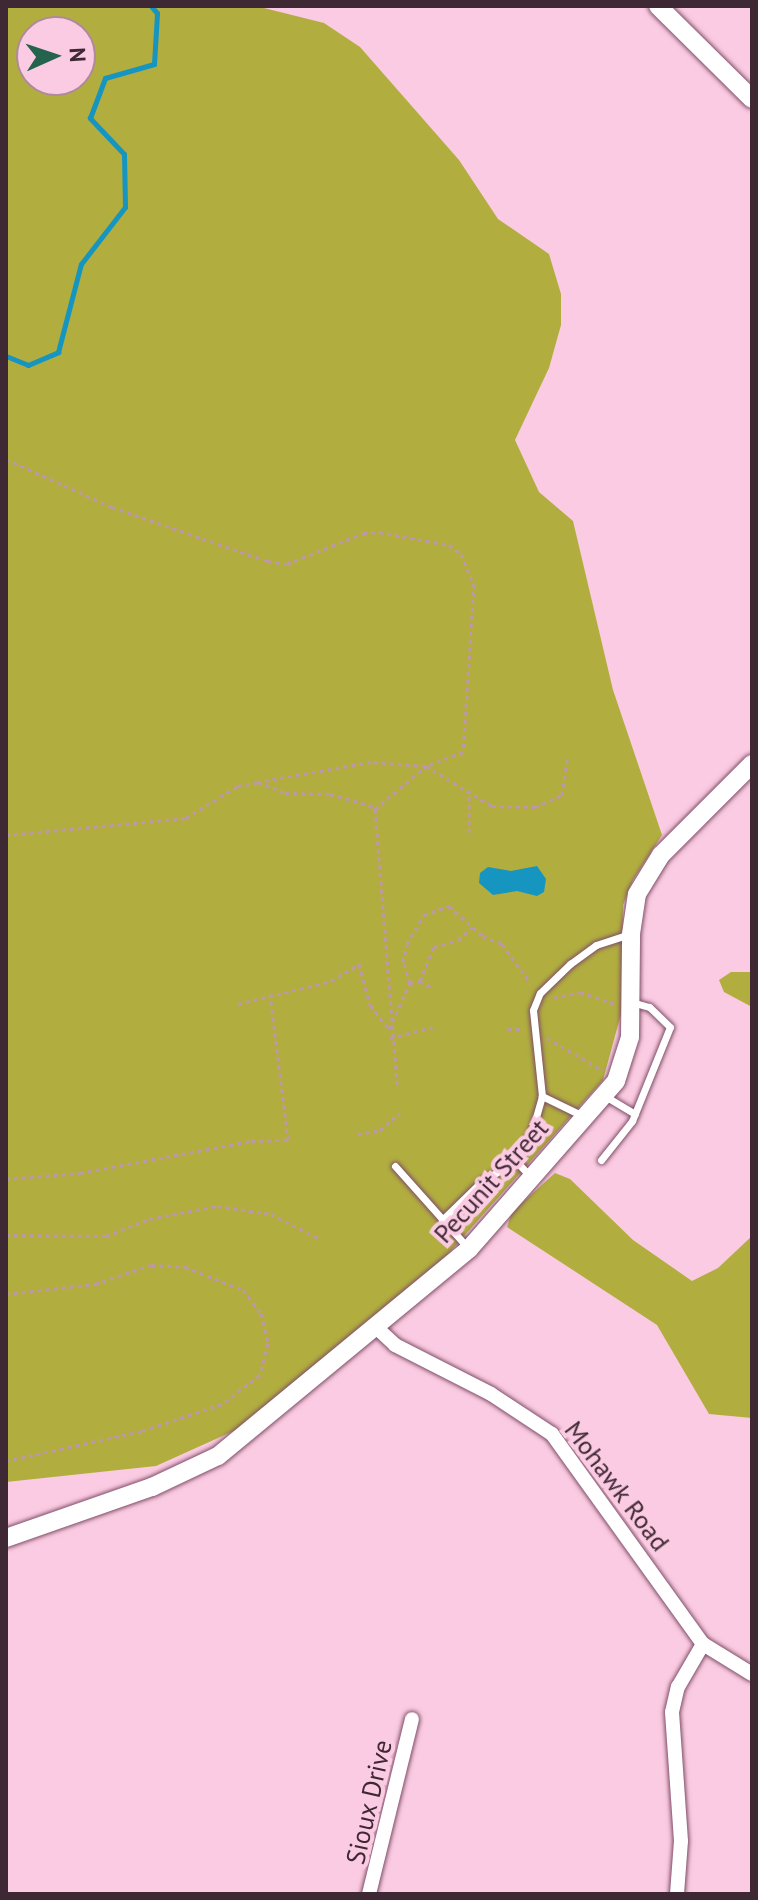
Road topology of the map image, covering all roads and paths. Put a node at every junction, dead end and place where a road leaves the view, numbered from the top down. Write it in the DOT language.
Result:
graph roads {
  1 [pos="658,6"];
  2 [pos="752,99"];
  3 [pos="6,459"];
  4 [pos="567,759"];
  5 [pos="752,764"];
  6 [pos="426,766"];
  7 [pos="258,782"];
  8 [pos="469,791"];
  9 [pos="375,809"];
  10 [pos="469,832"];
  11 [pos="6,835"];
  12 [pos="474,926"];
  13 [pos="631,934"];
  14 [pos="420,981"];
  15 [pos="410,983"];
  16 [pos="431,987"];
  17 [pos="540,993"];
  18 [pos="270,994"];
  19 [pos="238,1004"];
  20 [pos="632,1005"];
  21 [pos="433,1027"];
  22 [pos="389,1029"];
  23 [pos="508,1029"];
  24 [pos="534,1032"];
  25 [pos="390,1038"];
  26 [pos="397,1084"];
  27 [pos="610,1089"];
  28 [pos="542,1096"];
  29 [pos="400,1113"];
  30 [pos="635,1114"];
  31 [pos="585,1117"];
  32 [pos="358,1134"];
  33 [pos="601,1160"];
  34 [pos="395,1166"];
  35 [pos="522,1168"];
  36 [pos="6,1179"];
  37 [pos="442,1220"];
  38 [pos="6,1235"];
  39 [pos="318,1238"];
  40 [pos="469,1249"];
  41 [pos="6,1294"];
  42 [pos="378,1329"];
  43 [pos="6,1461"];
  44 [pos="6,1538"];
  45 [pos="703,1644"];
  46 [pos="752,1674"];
  47 [pos="412,1719"];
  48 [pos="369,1894"];
  49 [pos="677,1894"];
  1 -- 2 [label="street"];
  3 -- 6 [label="path"];
  4 -- 8 [label="path"];
  5 -- 13 [label="street, Pecunit Street"];
  6 -- 7 [label="path"];
  6 -- 8 [label="path"];
  6 -- 9 [label="path"];
  7 -- 9 [label="path"];
  7 -- 11 [label="path"];
  8 -- 10 [label="path"];
  9 -- 22 [label="path"];
  12 -- 14 [label="path"];
  12 -- 15 [label="path"];
  12 -- 17 [label="path"];
  13 -- 17 [label="lane"];
  13 -- 20 [label="street, Pecunit Street"];
  14 -- 15 [label="path"];
  14 -- 16 [label="path"];
  15 -- 22 [label="path"];
  17 -- 20 [label="path"];
  17 -- 24 [label="lane"];
  18 -- 19 [label="path"];
  18 -- 22 [label="path"];
  18 -- 36 [label="path"];
  20 -- 27 [label="street, Pecunit Street"];
  20 -- 30 [label="lane"];
  21 -- 25 [label="path"];
  22 -- 25 [label="path"];
  23 -- 24 [label="path"];
  24 -- 27 [label="path"];
  24 -- 28 [label="lane"];
  25 -- 26 [label="path"];
  27 -- 30 [label="lane"];
  27 -- 31 [label="street, Pecunit Street"];
  28 -- 31 [label="lane"];
  28 -- 35 [label="lane"];
  29 -- 32 [label="path"];
  30 -- 33 [label="lane"];
  31 -- 35 [label="street, Pecunit Street"];
  34 -- 37 [label="lane"];
  35 -- 37 [label="lane"];
  35 -- 40 [label="street, Pecunit Street"];
  37 -- 40 [label="lane"];
  38 -- 39 [label="path"];
  40 -- 42 [label="street, Pecunit Street"];
  41 -- 43 [label="path"];
  42 -- 44 [label="street, Pecunit Street"];
  42 -- 45 [label="street, Mohawk Road"];
  45 -- 46 [label="street, Mohawk Road"];
  45 -- 49 [label="street"];
  47 -- 48 [label="street, Sioux Drive"];
}
